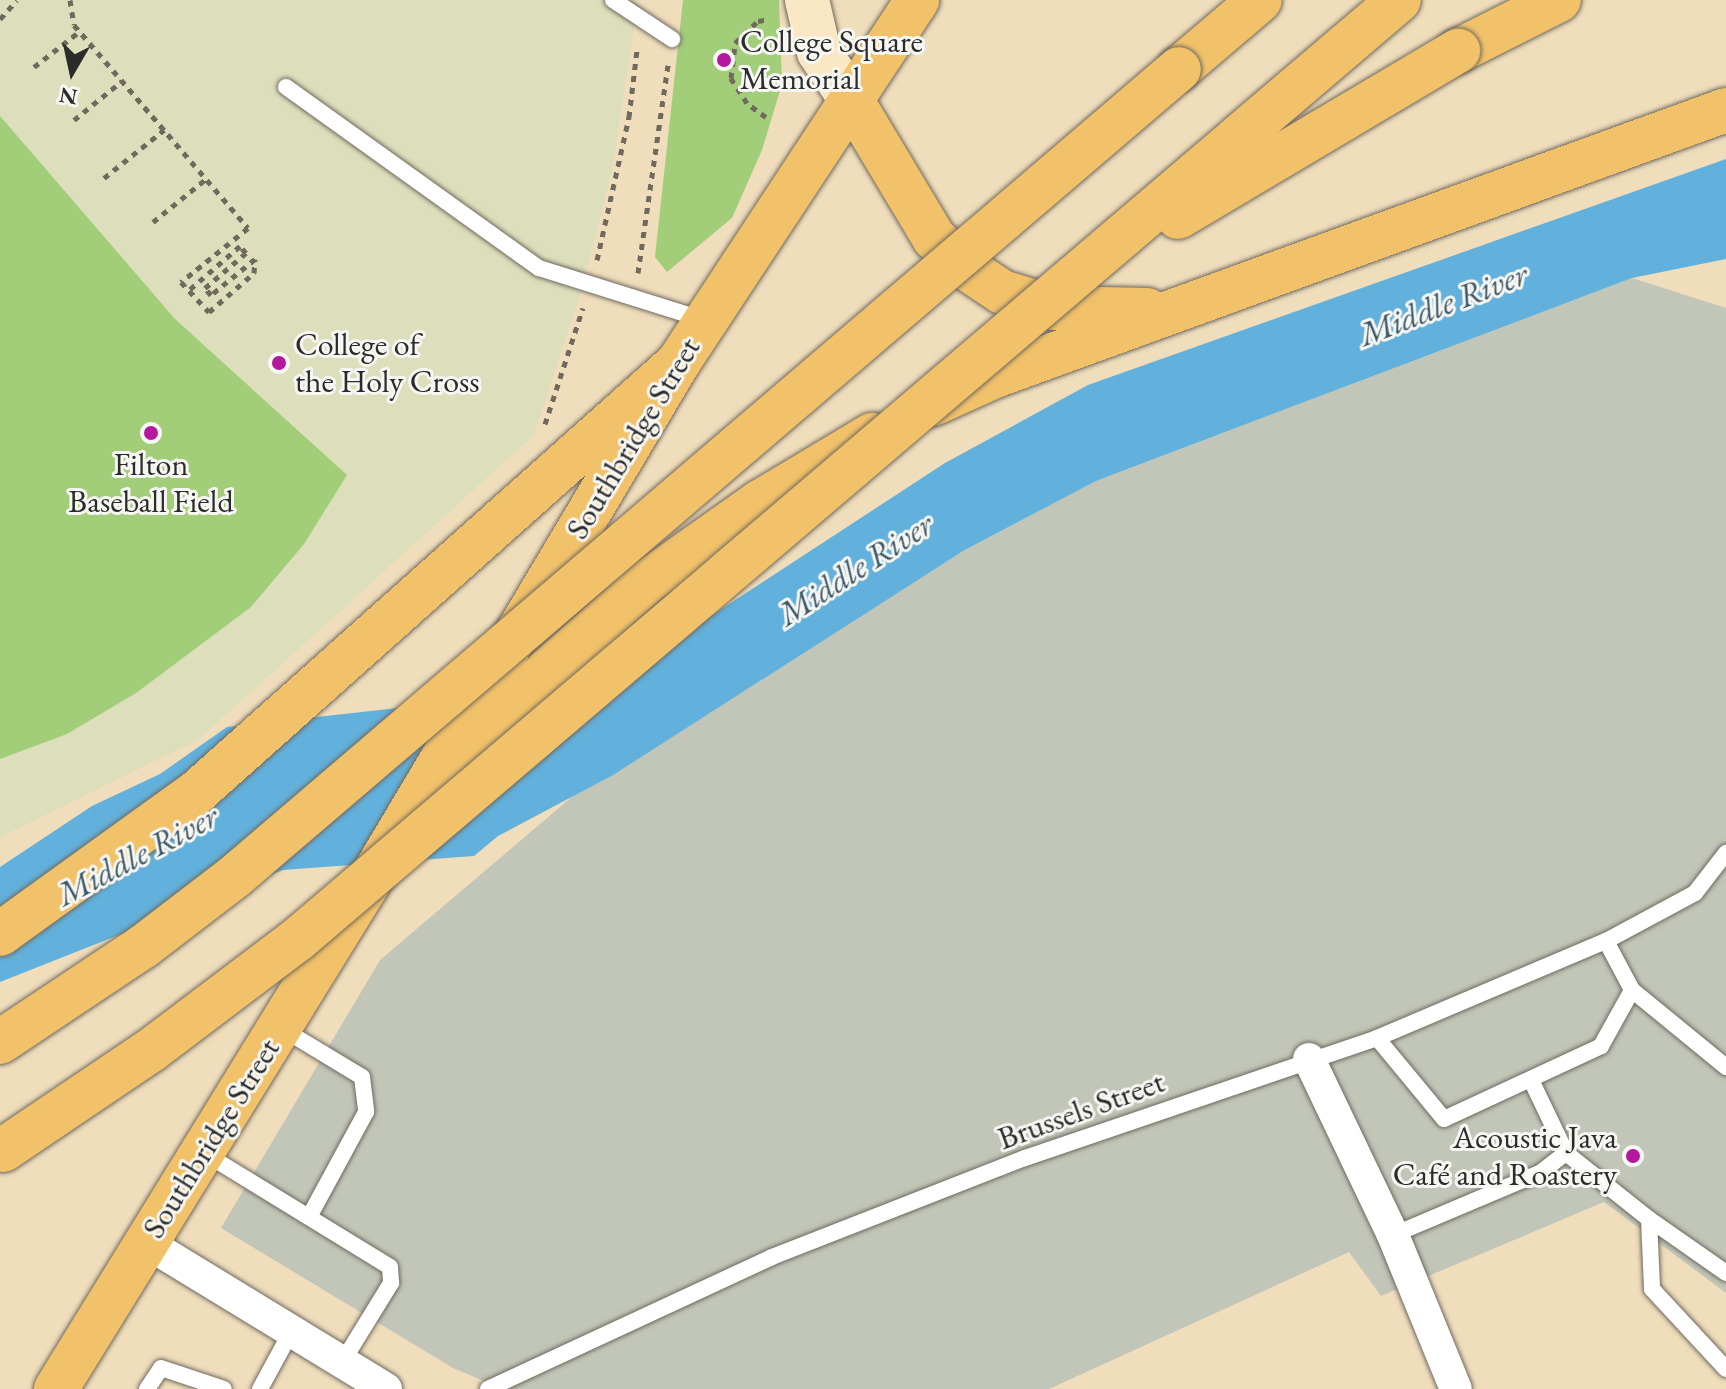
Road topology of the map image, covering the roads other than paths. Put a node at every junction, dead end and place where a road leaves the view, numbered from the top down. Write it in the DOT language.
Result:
graph roads {
  1 [pos="613,0"];
  2 [pos="917,0"];
  3 [pos="1260,0"];
  4 [pos="1399,0"];
  5 [pos="1559,0"];
  6 [pos="792,9"];
  7 [pos="672,39"];
  8 [pos="286,87"];
  9 [pos="852,101"];
  10 [pos="1726,110"];
  11 [pos="1204,303"];
  12 [pos="706,320"];
  13 [pos="1016,325"];
  14 [pos="678,363"];
  15 [pos="1726,853"];
  16 [pos="366,887"];
  17 [pos="0,934"];
  18 [pos="1606,941"];
  19 [pos="1632,990"];
  20 [pos="279,1027"];
  21 [pos="1377,1038"];
  22 [pos="0,1042"];
  23 [pos="1309,1059"];
  24 [pos="1726,1067"];
  25 [pos="1532,1082"];
  26 [pos="1,1150"];
  27 [pos="202,1152"];
  28 [pos="1566,1153"];
  29 [pos="309,1217"];
  30 [pos="1649,1219"];
  31 [pos="1393,1235"];
  32 [pos="147,1243"];
  33 [pos="1726,1273"];
  34 [pos="292,1330"];
  35 [pos="343,1361"];
  36 [pos="1726,1369"];
  37 [pos="217,1388"];
  38 [pos="56,1389"];
  39 [pos="147,1389"];
  40 [pos="260,1389"];
  41 [pos="386,1389"];
  42 [pos="488,1389"];
  43 [pos="1456,1389"];
  1 -- 7 [label="lane"];
  2 -- 9 [label="main road, Southbridge Street"];
  3 -- 22 [label="main road, bridge"];
  4 -- 13 [label="main road, bridge"];
  5 -- 13 [label="main road, bridge"];
  6 -- 9 [label="street"];
  8 -- 12 [label="lane"];
  9 -- 11 [label="main road"];
  9 -- 12 [label="main road, Southbridge Street"];
  10 -- 11 [label="main road"];
  11 -- 16 [label="main road, Southbridge Street, bridge"];
  12 -- 14 [label="main road, Southbridge Street"];
  13 -- 26 [label="main road, bridge"];
  14 -- 16 [label="main road, Southbridge Street, bridge"];
  14 -- 17 [label="main road"];
  15 -- 18 [label="lane, Brussels Street"];
  16 -- 20 [label="main road, Southbridge Street"];
  18 -- 19 [label="lane"];
  18 -- 21 [label="lane, Brussels Street"];
  19 -- 24 [label="lane"];
  19 -- 25 [label="lane"];
  20 -- 27 [label="main road, Southbridge Street"];
  20 -- 29 [label="lane"];
  21 -- 23 [label="lane, Brussels Street"];
  21 -- 25 [label="lane"];
  23 -- 31 [label="street"];
  23 -- 42 [label="lane, Brussels Street"];
  25 -- 28 [label="lane"];
  27 -- 29 [label="lane"];
  27 -- 32 [label="main road, Southbridge Street"];
  28 -- 30 [label="lane"];
  28 -- 31 [label="lane"];
  29 -- 35 [label="lane"];
  30 -- 33 [label="lane"];
  30 -- 36 [label="lane"];
  31 -- 43 [label="street"];
  32 -- 34 [label="street"];
  32 -- 38 [label="main road, Southbridge Street"];
  34 -- 35 [label="street"];
  34 -- 40 [label="lane"];
  35 -- 41 [label="street"];
  37 -- 39 [label="lane"];
}
